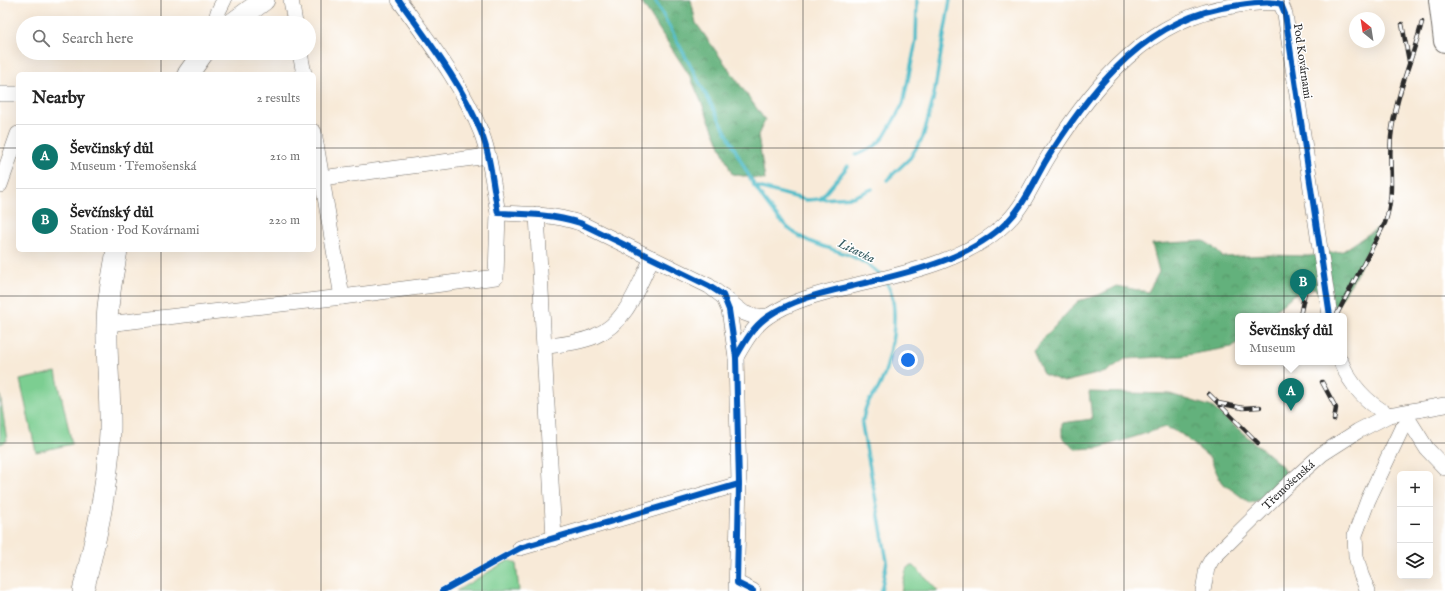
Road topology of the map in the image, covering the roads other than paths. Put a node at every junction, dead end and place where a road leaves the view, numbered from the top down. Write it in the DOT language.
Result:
graph roads {
  1 [pos="224,0"];
  2 [pos="264,0"];
  3 [pos="291,0"];
  4 [pos="399,0"];
  5 [pos="1440,0"];
  6 [pos="217,16"];
  7 [pos="242,16"];
  8 [pos="294,16"];
  9 [pos="1445,41"];
  10 [pos="198,60"];
  11 [pos="301,60"];
  12 [pos="189,72"];
  13 [pos="304,72"];
  14 [pos="0,94"];
  15 [pos="16,94"];
  16 [pos="16,140"];
  17 [pos="316,155"];
  18 [pos="488,156"];
  19 [pos="318,178"];
  20 [pos="0,185"];
  21 [pos="498,213"];
  22 [pos="537,214"];
  23 [pos="117,252"];
  24 [pos="652,258"];
  25 [pos="723,295"];
  26 [pos="342,297"];
  27 [pos="1330,313"];
  28 [pos="768,316"];
  29 [pos="107,324"];
  30 [pos="544,347"];
  31 [pos="736,357"];
  32 [pos="1343,365"];
  33 [pos="1445,405"];
  34 [pos="1389,415"];
  35 [pos="1407,418"];
  36 [pos="1445,468"];
  37 [pos="738,484"];
  38 [pos="554,539"];
  39 [pos="520,548"];
  40 [pos="737,587"];
  41 [pos="83,591"];
  42 [pos="754,591"];
  43 [pos="1203,591"];
  44 [pos="1368,591"];
  1 -- 6 [label="street"];
  2 -- 7 [label="street"];
  3 -- 8 [label="street"];
  4 -- 18 [label="street"];
  5 -- 9 [label="main road"];
  10 -- 12 [label="street"];
  11 -- 13 [label="street"];
  14 -- 15 [label="street"];
  16 -- 20 [label="street"];
  17 -- 19 [label="street"];
  18 -- 19 [label="street"];
  18 -- 21 [label="street"];
  19 -- 26 [label="street"];
  21 -- 22 [label="street"];
  21 -- 26 [label="street"];
  22 -- 24 [label="street"];
  22 -- 30 [label="street"];
  23 -- 29 [label="street"];
  24 -- 25 [label="street"];
  24 -- 30 [label="street"];
  25 -- 28 [label="street"];
  25 -- 31 [label="street"];
  26 -- 29 [label="street"];
  27 -- 28 [label="street, Pod Kovárnami"];
  28 -- 31 [label="street"];
  29 -- 41 [label="street"];
  30 -- 38 [label="street"];
  31 -- 37 [label="street"];
  32 -- 34 [label="street"];
  33 -- 35 [label="street, Třemošenská"];
  34 -- 35 [label="street, Třemošenská"];
  34 -- 43 [label="street, Třemošenská"];
  35 -- 36 [label="street"];
  35 -- 44 [label="street"];
  37 -- 38 [label="street"];
  37 -- 40 [label="street"];
  38 -- 39 [label="street"];
  40 -- 42 [label="street"];
}
